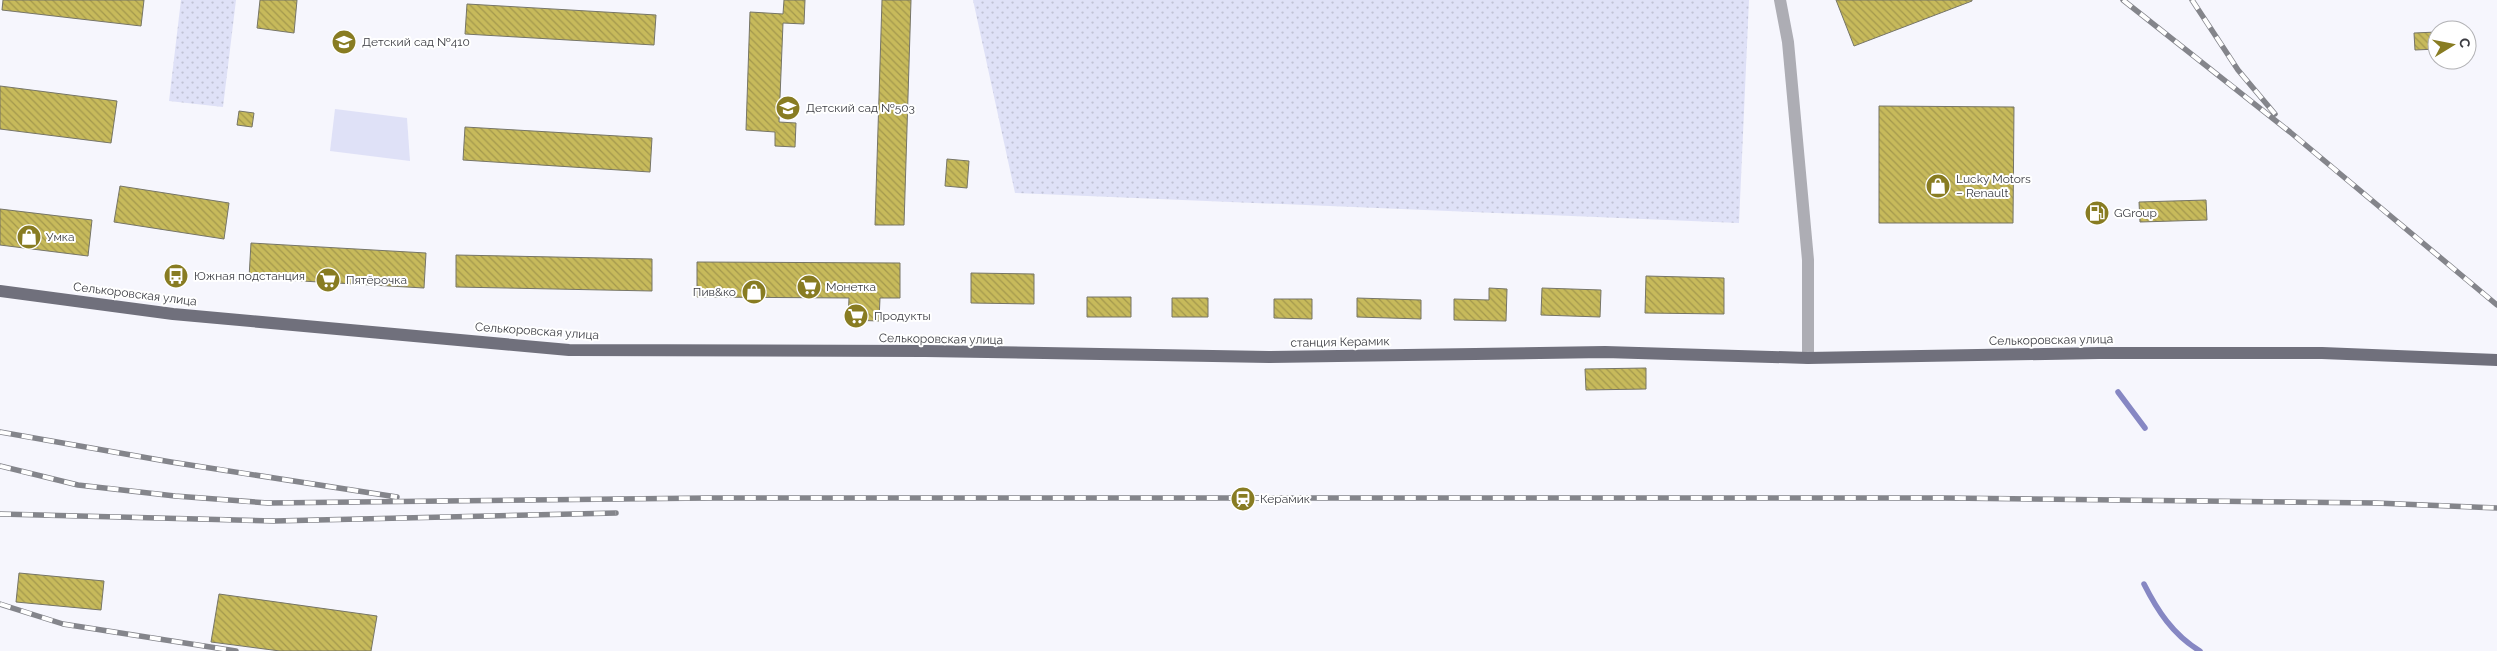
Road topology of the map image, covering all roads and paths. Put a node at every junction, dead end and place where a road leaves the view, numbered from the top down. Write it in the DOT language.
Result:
graph roads {
  1 [pos="1780,0"];
  2 [pos="0,291"];
  3 [pos="1605,352"];
  4 [pos="1075,355"];
  5 [pos="1808,358"];
  6 [pos="2497,360"];
  1 -- 5 [label="street"];
  2 -- 4 [label="main road, Селькоровская улица"];
  3 -- 4 [label="main road, станция Керамик"];
  3 -- 5 [label="main road, Селькоровская улица"];
  5 -- 6 [label="main road, Селькоровская улица"];
}
